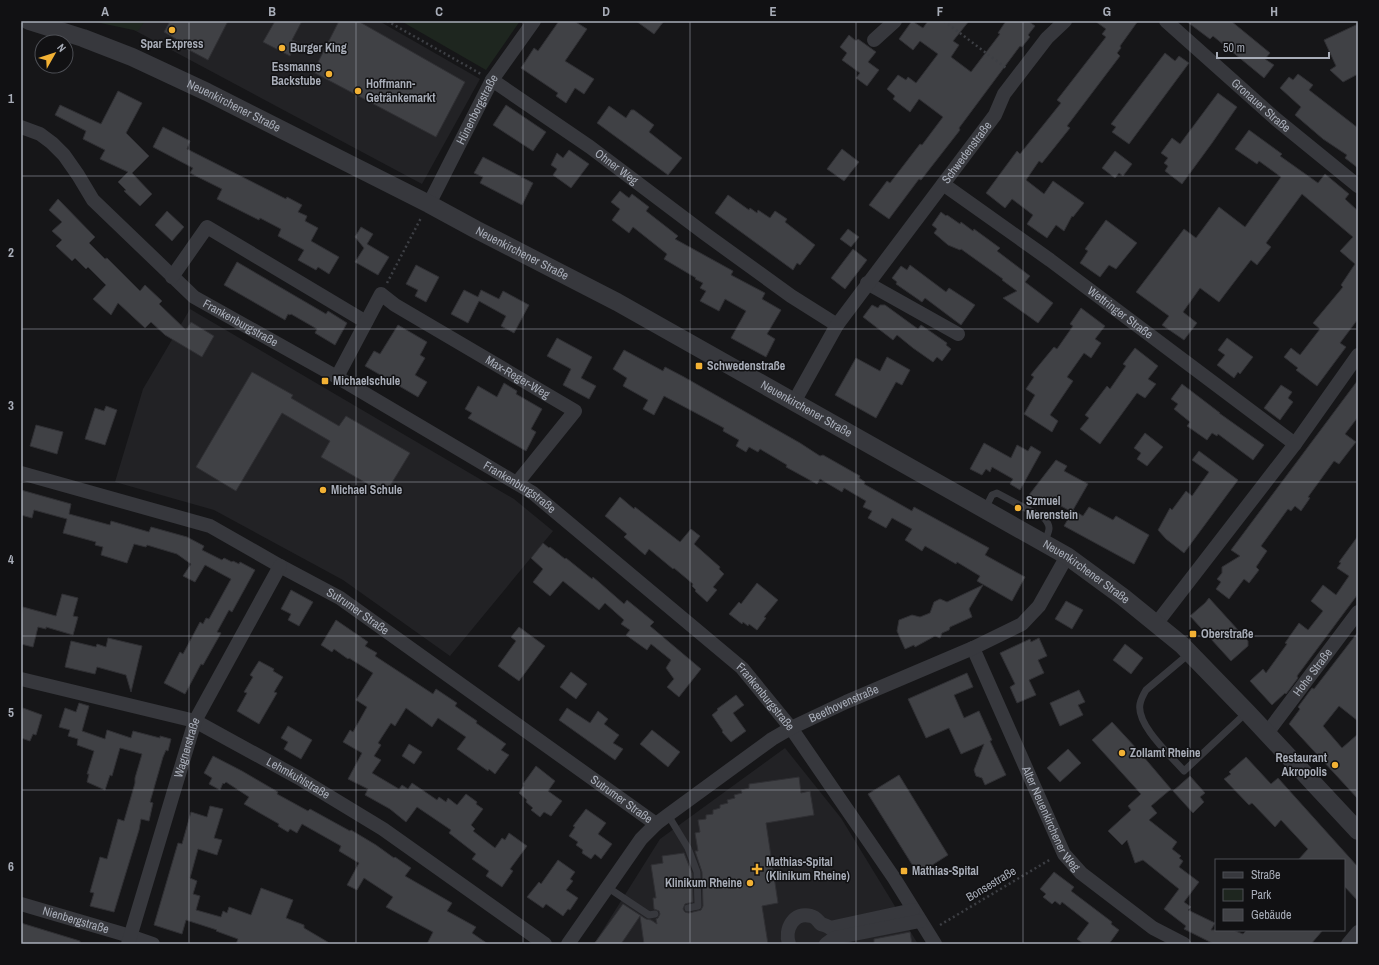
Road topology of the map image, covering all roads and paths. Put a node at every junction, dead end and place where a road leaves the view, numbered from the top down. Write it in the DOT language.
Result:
graph roads {
  1 [pos="29,21"];
  2 [pos="387,21"];
  3 [pos="534,21"];
  4 [pos="895,21"];
  5 [pos="944,21"];
  6 [pos="1065,21"];
  7 [pos="1166,21"];
  8 [pos="874,40"];
  9 [pos="1018,77"];
  10 [pos="492,80"];
  11 [pos="21,127"];
  12 [pos="943,184"];
  13 [pos="1358,186"];
  14 [pos="429,204"];
  15 [pos="420,220"];
  16 [pos="172,277"];
  17 [pos="867,284"];
  18 [pos="381,294"];
  19 [pos="366,322"];
  20 [pos="837,325"];
  21 [pos="958,334"];
  22 [pos="1358,355"];
  23 [pos="337,377"];
  24 [pos="794,402"];
  25 [pos="1295,444"];
  26 [pos="21,473"];
  27 [pos="517,483"];
  28 [pos="1067,556"];
  29 [pos="280,566"];
  30 [pos="1358,612"];
  31 [pos="1156,624"];
  32 [pos="973,648"];
  33 [pos="1191,653"];
  34 [pos="21,679"];
  35 [pos="1247,712"];
  36 [pos="195,722"];
  37 [pos="791,728"];
  38 [pos="1267,733"];
  39 [pos="668,815"];
  40 [pos="656,824"];
  41 [pos="1358,831"];
  42 [pos="1064,854"];
  43 [pos="607,886"];
  44 [pos="21,904"];
  45 [pos="688,908"];
  46 [pos="655,914"];
  47 [pos="924,927"];
  48 [pos="1358,932"];
  49 [pos="129,940"];
  50 [pos="153,944"];
  51 [pos="545,944"];
  52 [pos="568,944"];
  53 [pos="789,944"];
  54 [pos="826,944"];
  55 [pos="1184,944"];
  56 [pos="1348,944"];
  1 -- 14 [label="street, Neuenkirchener Straße"];
  2 -- 10 [label="path"];
  3 -- 10 [label="street, Hünenborgstraße"];
  4 -- 8 [label="street"];
  5 -- 9 [label="path"];
  6 -- 9 [label="street, Schwedenstraße"];
  7 -- 13 [label="street, Gronauer Straße"];
  9 -- 12 [label="street, Schwedenstraße"];
  10 -- 14 [label="street, Hünenborgstraße"];
  10 -- 20 [label="street, Ohner Weg"];
  11 -- 16 [label="street, Frankenburgstraße"];
  12 -- 17 [label="street, Schwedenstraße"];
  12 -- 25 [label="street, Wettringer Straße"];
  14 -- 24 [label="street, Neuenkirchener Straße"];
  15 -- 18 [label="path"];
  16 -- 19 [label="street"];
  16 -- 23 [label="street, Frankenburgstraße"];
  17 -- 20 [label="street, Schwedenstraße"];
  17 -- 21 [label="street"];
  18 -- 19 [label="street"];
  18 -- 27 [label="street, Max-Reger-Weg"];
  19 -- 23 [label="street"];
  20 -- 24 [label="street, Schwedenstraße"];
  22 -- 25 [label="street"];
  23 -- 27 [label="street, Frankenburgstraße"];
  24 -- 28 [label="street, Neuenkirchener Straße"];
  25 -- 31 [label="street"];
  26 -- 29 [label="street, Sutrumer Straße"];
  27 -- 37 [label="street, Frankenburgstraße"];
  28 -- 31 [label="street, Neuenkirchener Straße"];
  28 -- 32 [label="street, Beethovenstraße"];
  29 -- 36 [label="street, Wagnerstraße"];
  29 -- 40 [label="street, Sutrumer Straße"];
  30 -- 38 [label="street, Hohe Straße"];
  31 -- 33 [label="street, Neuenkirchener Straße"];
  32 -- 37 [label="street, Beethovenstraße"];
  32 -- 42 [label="street, Alter Neuenkirchener Weg"];
  33 -- 35 [label="street, Neuenkirchener Straße"];
  33 -- 35 [label="lane"];
  34 -- 36 [label="street, Lehmkuhlstraße"];
  35 -- 38 [label="street, Neuenkirchener Straße"];
  36 -- 49 [label="street, Wagnerstraße"];
  36 -- 51 [label="street, Lehmkuhlstraße"];
  37 -- 39 [label="street, Beethovenstraße"];
  37 -- 47 [label="street, Frankenburgstraße"];
  38 -- 41 [label="street, Neuenkirchener Straße"];
  39 -- 40 [label="street, Beethovenstraße"];
  39 -- 45 [label="lane"];
  40 -- 43 [label="street, Beethovenstraße"];
  42 -- 47 [label="path, Bonsestraße"];
  42 -- 55 [label="street, Alter Neuenkirchener Weg"];
  43 -- 46 [label="lane"];
  43 -- 52 [label="street, Beethovenstraße"];
  44 -- 49 [label="street, Nienbergstraße"];
  47 -- 53 [label="street"];
  47 -- 54 [label="street"];
  48 -- 56 [label="street"];
  49 -- 50 [label="street, Nienbergstraße"];
}
